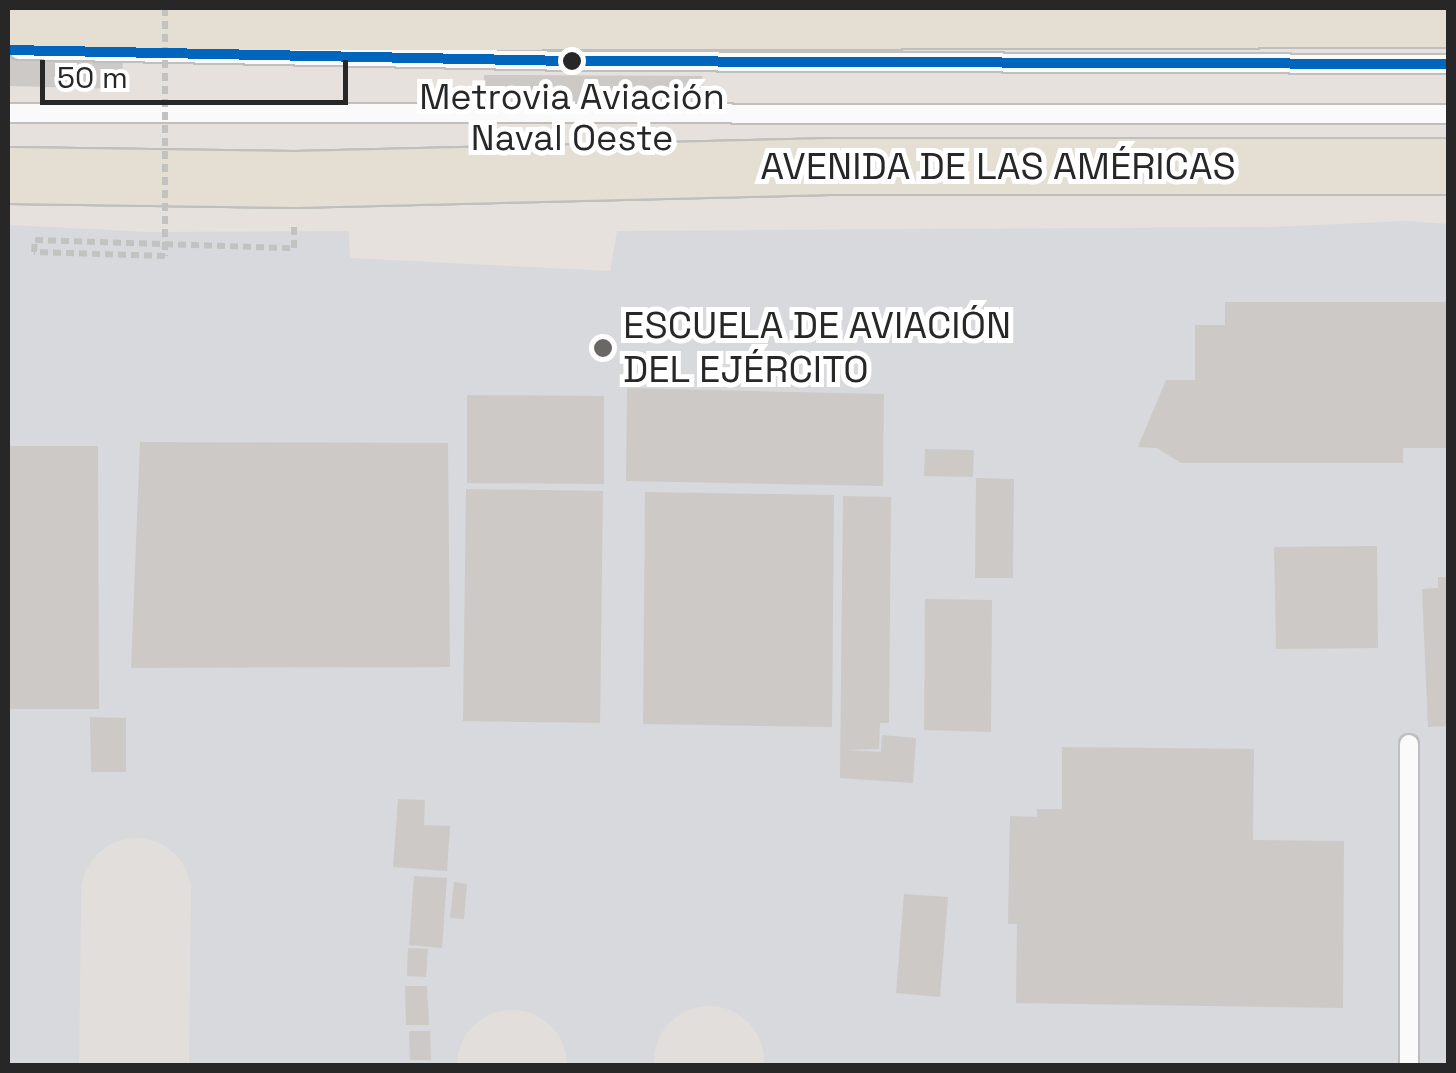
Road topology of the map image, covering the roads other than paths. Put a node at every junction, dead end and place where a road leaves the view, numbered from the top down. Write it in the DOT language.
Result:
graph roads {
  1 [pos="1448,19"];
  2 [pos="8,22"];
  3 [pos="8,50"];
  4 [pos="1448,64"];
  5 [pos="8,113"];
  6 [pos="1448,114"];
  7 [pos="1448,166"];
  8 [pos="8,175"];
  9 [pos="1409,744"];
  10 [pos="1409,1066"];
  1 -- 2 [label="main road"];
  3 -- 4 [label="lane"];
  5 -- 6 [label="lane, AVENIDA DE LAS AMÉRICAS"];
  7 -- 8 [label="main road, AVENIDA DE LAS AMÉRICAS"];
  9 -- 10 [label="lane"];
}
